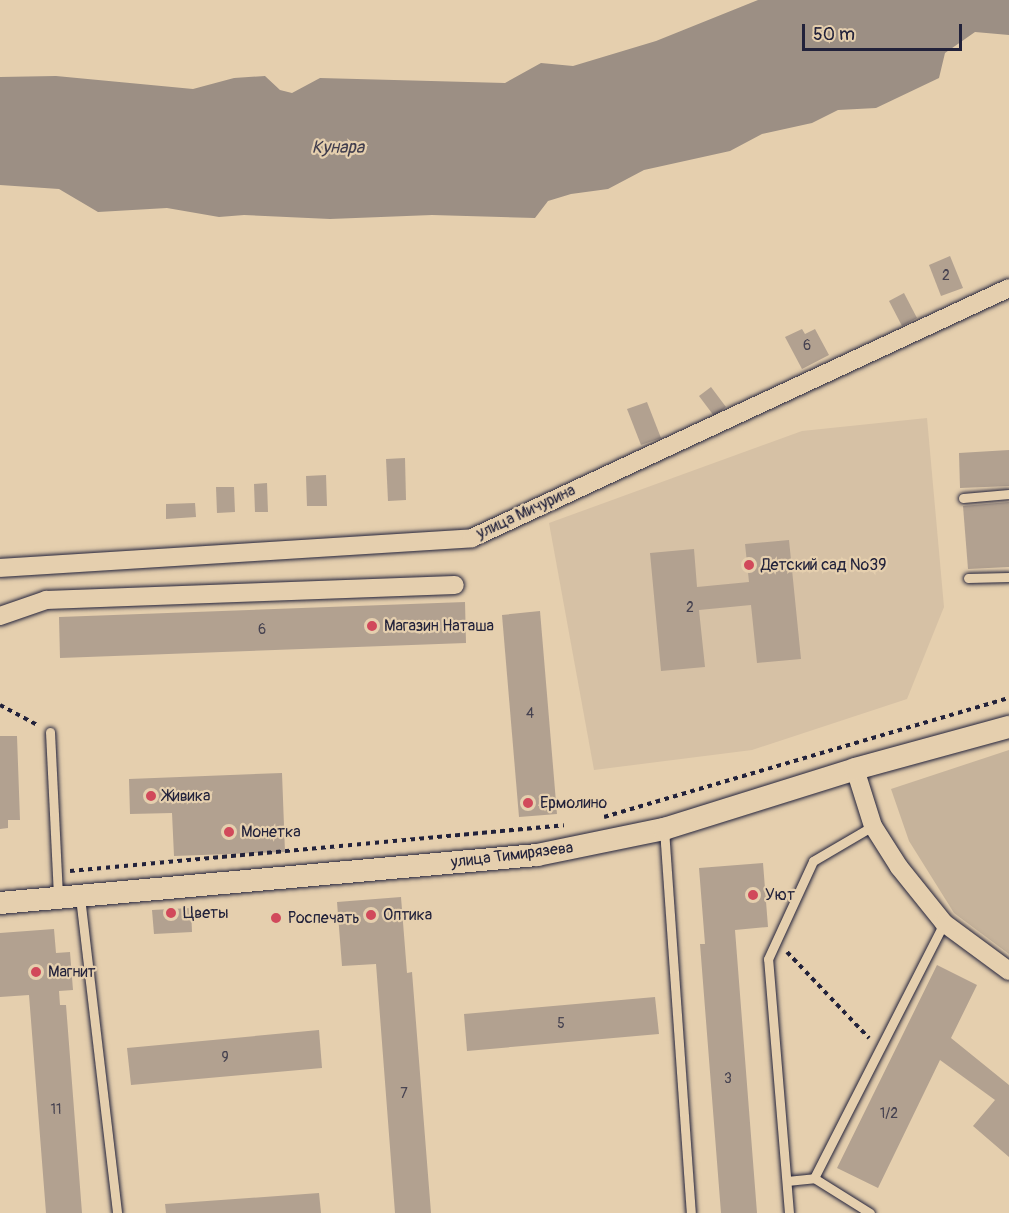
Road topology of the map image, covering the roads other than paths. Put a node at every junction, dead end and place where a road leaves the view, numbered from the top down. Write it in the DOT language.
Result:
graph roads {
  1 [pos="1009,288"];
  2 [pos="1009,494"];
  3 [pos="963,498"];
  4 [pos="0,568"];
  5 [pos="1009,577"];
  6 [pos="968,578"];
  7 [pos="455,585"];
  8 [pos="0,616"];
  9 [pos="1009,727"];
  10 [pos="50,732"];
  11 [pos="855,769"];
  12 [pos="873,826"];
  13 [pos="664,829"];
  14 [pos="69,898"];
  15 [pos="0,903"];
  16 [pos="944,923"];
  17 [pos="1009,971"];
  18 [pos="814,1178"];
  19 [pos="787,1181"];
  20 [pos="117,1213"];
  21 [pos="691,1213"];
  22 [pos="789,1213"];
  23 [pos="870,1213"];
  1 -- 4 [label="street, улица Мичурина"];
  2 -- 3 [label="lane"];
  5 -- 6 [label="lane"];
  7 -- 8 [label="street"];
  9 -- 11 [label="street, улица Тимирязева"];
  10 -- 14 [label="lane"];
  11 -- 12 [label="street"];
  11 -- 13 [label="street, улица Тимирязева"];
  12 -- 16 [label="street"];
  12 -- 19 [label="lane"];
  13 -- 14 [label="street, улица Тимирязева"];
  13 -- 21 [label="lane"];
  14 -- 15 [label="street, улица Тимирязева"];
  14 -- 20 [label="lane"];
  16 -- 17 [label="street"];
  16 -- 18 [label="lane"];
  18 -- 19 [label="lane"];
  18 -- 23 [label="lane"];
  19 -- 22 [label="lane"];
}
